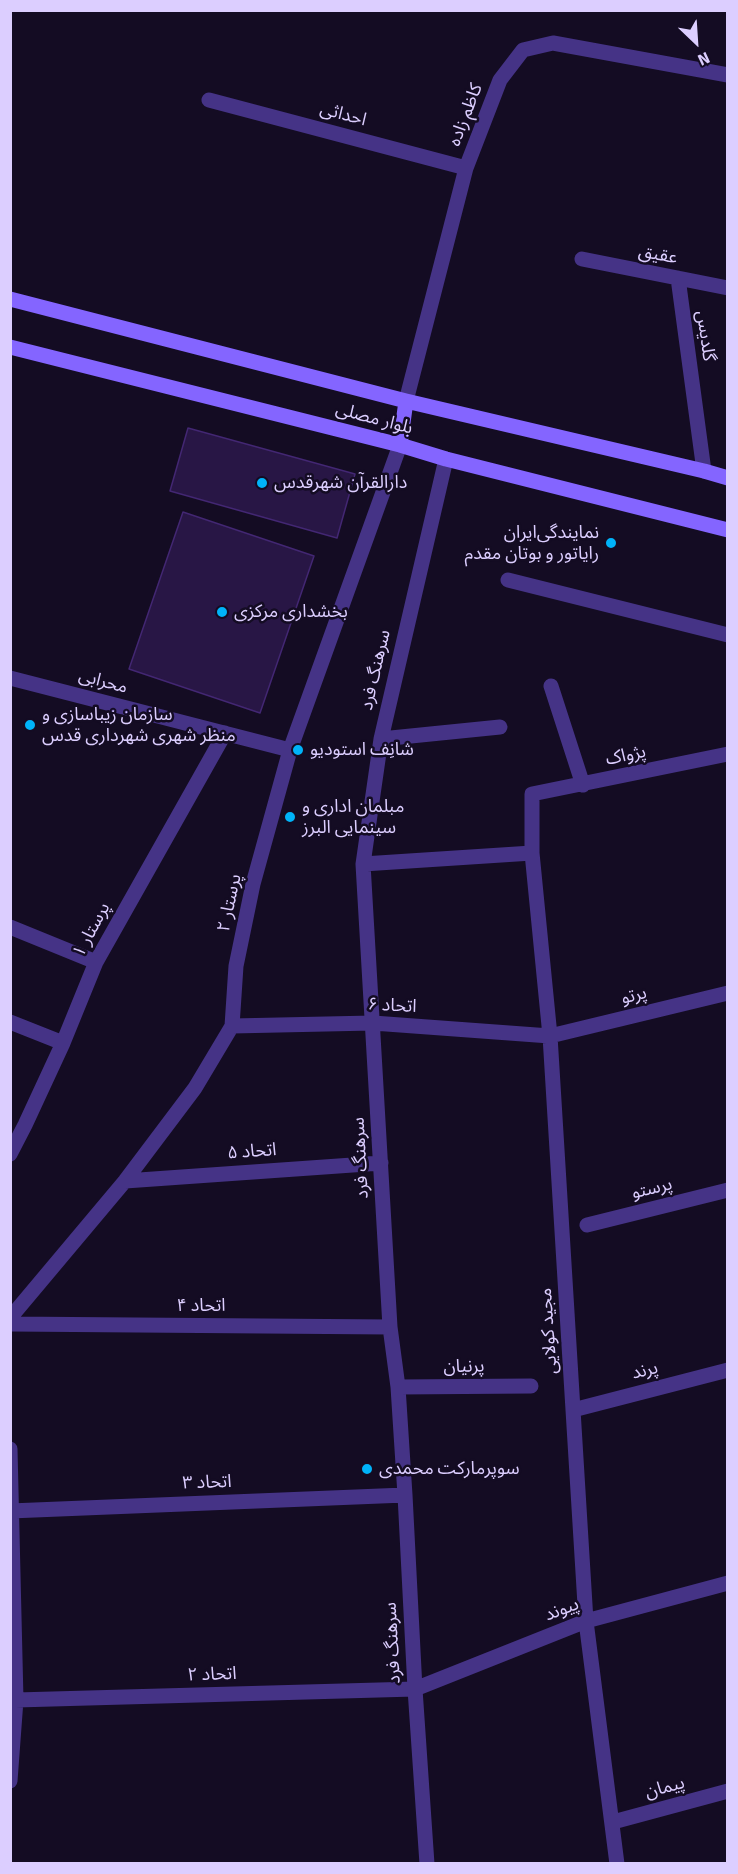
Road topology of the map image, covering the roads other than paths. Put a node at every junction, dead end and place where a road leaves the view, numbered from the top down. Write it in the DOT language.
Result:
graph roads {
  1 [pos="728,75"];
  2 [pos="209,100"];
  3 [pos="466,168"];
  4 [pos="582,259"];
  5 [pos="678,278"];
  6 [pos="728,288"];
  7 [pos="10,299"];
  8 [pos="10,347"];
  9 [pos="406,401"];
  10 [pos="400,445"];
  11 [pos="446,459"];
  12 [pos="704,471"];
  13 [pos="728,478"];
  14 [pos="728,530"];
  15 [pos="508,580"];
  16 [pos="728,635"];
  17 [pos="10,678"];
  18 [pos="551,686"];
  19 [pos="500,727"];
  20 [pos="225,733"];
  21 [pos="381,739"];
  22 [pos="290,750"];
  23 [pos="728,754"];
  24 [pos="583,785"];
  25 [pos="532,794"];
  26 [pos="532,853"];
  27 [pos="363,864"];
  28 [pos="10,927"];
  29 [pos="96,962"];
  30 [pos="728,993"];
  31 [pos="10,1023"];
  32 [pos="373,1023"];
  33 [pos="232,1026"];
  34 [pos="550,1036"];
  35 [pos="63,1043"];
  36 [pos="18,1123"];
  37 [pos="10,1154"];
  38 [pos="381,1163"];
  39 [pos="125,1181"];
  40 [pos="728,1190"];
  41 [pos="587,1225"];
  42 [pos="10,1318"];
  43 [pos="10,1324"];
  44 [pos="390,1327"];
  45 [pos="728,1370"];
  46 [pos="531,1386"];
  47 [pos="398,1387"];
  48 [pos="573,1410"];
  49 [pos="10,1449"];
  50 [pos="405,1495"];
  51 [pos="12,1511"];
  52 [pos="728,1583"];
  53 [pos="586,1621"];
  54 [pos="415,1689"];
  55 [pos="13,1699"];
  56 [pos="10,1781"];
  57 [pos="728,1791"];
  58 [pos="613,1822"];
  59 [pos="427,1863"];
  60 [pos="617,1863"];
  1 -- 3 [label="street, کاظم زاده"];
  2 -- 3 [label="street, احداثی"];
  3 -- 9 [label="street, کاظم زاده"];
  4 -- 5 [label="street, عقیق"];
  5 -- 6 [label="street, عقیق"];
  5 -- 12 [label="street, گلدیس"];
  7 -- 9 [label="main road, بلوار مصلی"];
  8 -- 10 [label="main road, بلوار مصلی"];
  9 -- 10 [label="main road"];
  9 -- 12 [label="main road, بلوار مصلی"];
  10 -- 11 [label="main road, بلوار مصلی"];
  10 -- 22 [label="street, پرستار ۲"];
  11 -- 14 [label="main road, بلوار مصلی"];
  11 -- 21 [label="street, سرهنگ فرد"];
  12 -- 13 [label="main road, بلوار مصلی"];
  15 -- 16 [label="street"];
  17 -- 20 [label="street, محرابی"];
  18 -- 24 [label="street"];
  19 -- 21 [label="street"];
  20 -- 22 [label="street, محرابی"];
  20 -- 29 [label="street, پرستار ۱"];
  21 -- 27 [label="street, سرهنگ فرد"];
  22 -- 33 [label="street, پرستار ۲"];
  23 -- 24 [label="street, پژواک"];
  24 -- 25 [label="street, پژواک"];
  25 -- 26 [label="street, مجید کولایی"];
  26 -- 27 [label="street"];
  26 -- 34 [label="street, مجید کولایی"];
  27 -- 32 [label="street, سرهنگ فرد"];
  28 -- 29 [label="street"];
  29 -- 35 [label="street, پرستار ۱"];
  30 -- 34 [label="street, پرتو"];
  31 -- 35 [label="street"];
  32 -- 33 [label="street, اتحاد ۶"];
  32 -- 34 [label="street, اتحاد ۶"];
  32 -- 38 [label="street, سرهنگ فرد"];
  33 -- 39 [label="street, پرستار ۲"];
  34 -- 48 [label="street, مجید کولایی"];
  35 -- 36 [label="street, پرستار ۱"];
  36 -- 37 [label="street, پرستار ۱"];
  38 -- 39 [label="street, اتحاد ۵"];
  38 -- 44 [label="street, سرهنگ فرد"];
  39 -- 42 [label="street, پرستار ۲"];
  40 -- 41 [label="street, پرستو"];
  43 -- 44 [label="street, اتحاد ۴"];
  44 -- 47 [label="street, سرهنگ فرد"];
  45 -- 48 [label="street, پرند"];
  46 -- 47 [label="street, پرنیان"];
  47 -- 50 [label="street, سرهنگ فرد"];
  48 -- 53 [label="street, مجید کولایی"];
  49 -- 51 [label="street"];
  50 -- 51 [label="street, اتحاد ۳"];
  50 -- 54 [label="street, سرهنگ فرد"];
  51 -- 55 [label="street"];
  52 -- 53 [label="street, پیوند"];
  53 -- 54 [label="street, پیوند"];
  53 -- 58 [label="street, مجید کولایی"];
  54 -- 55 [label="street, اتحاد ۲"];
  54 -- 59 [label="street, سرهنگ فرد"];
  55 -- 56 [label="street"];
  57 -- 58 [label="street, پیمان"];
  58 -- 60 [label="street, مجید کولایی"];
}
